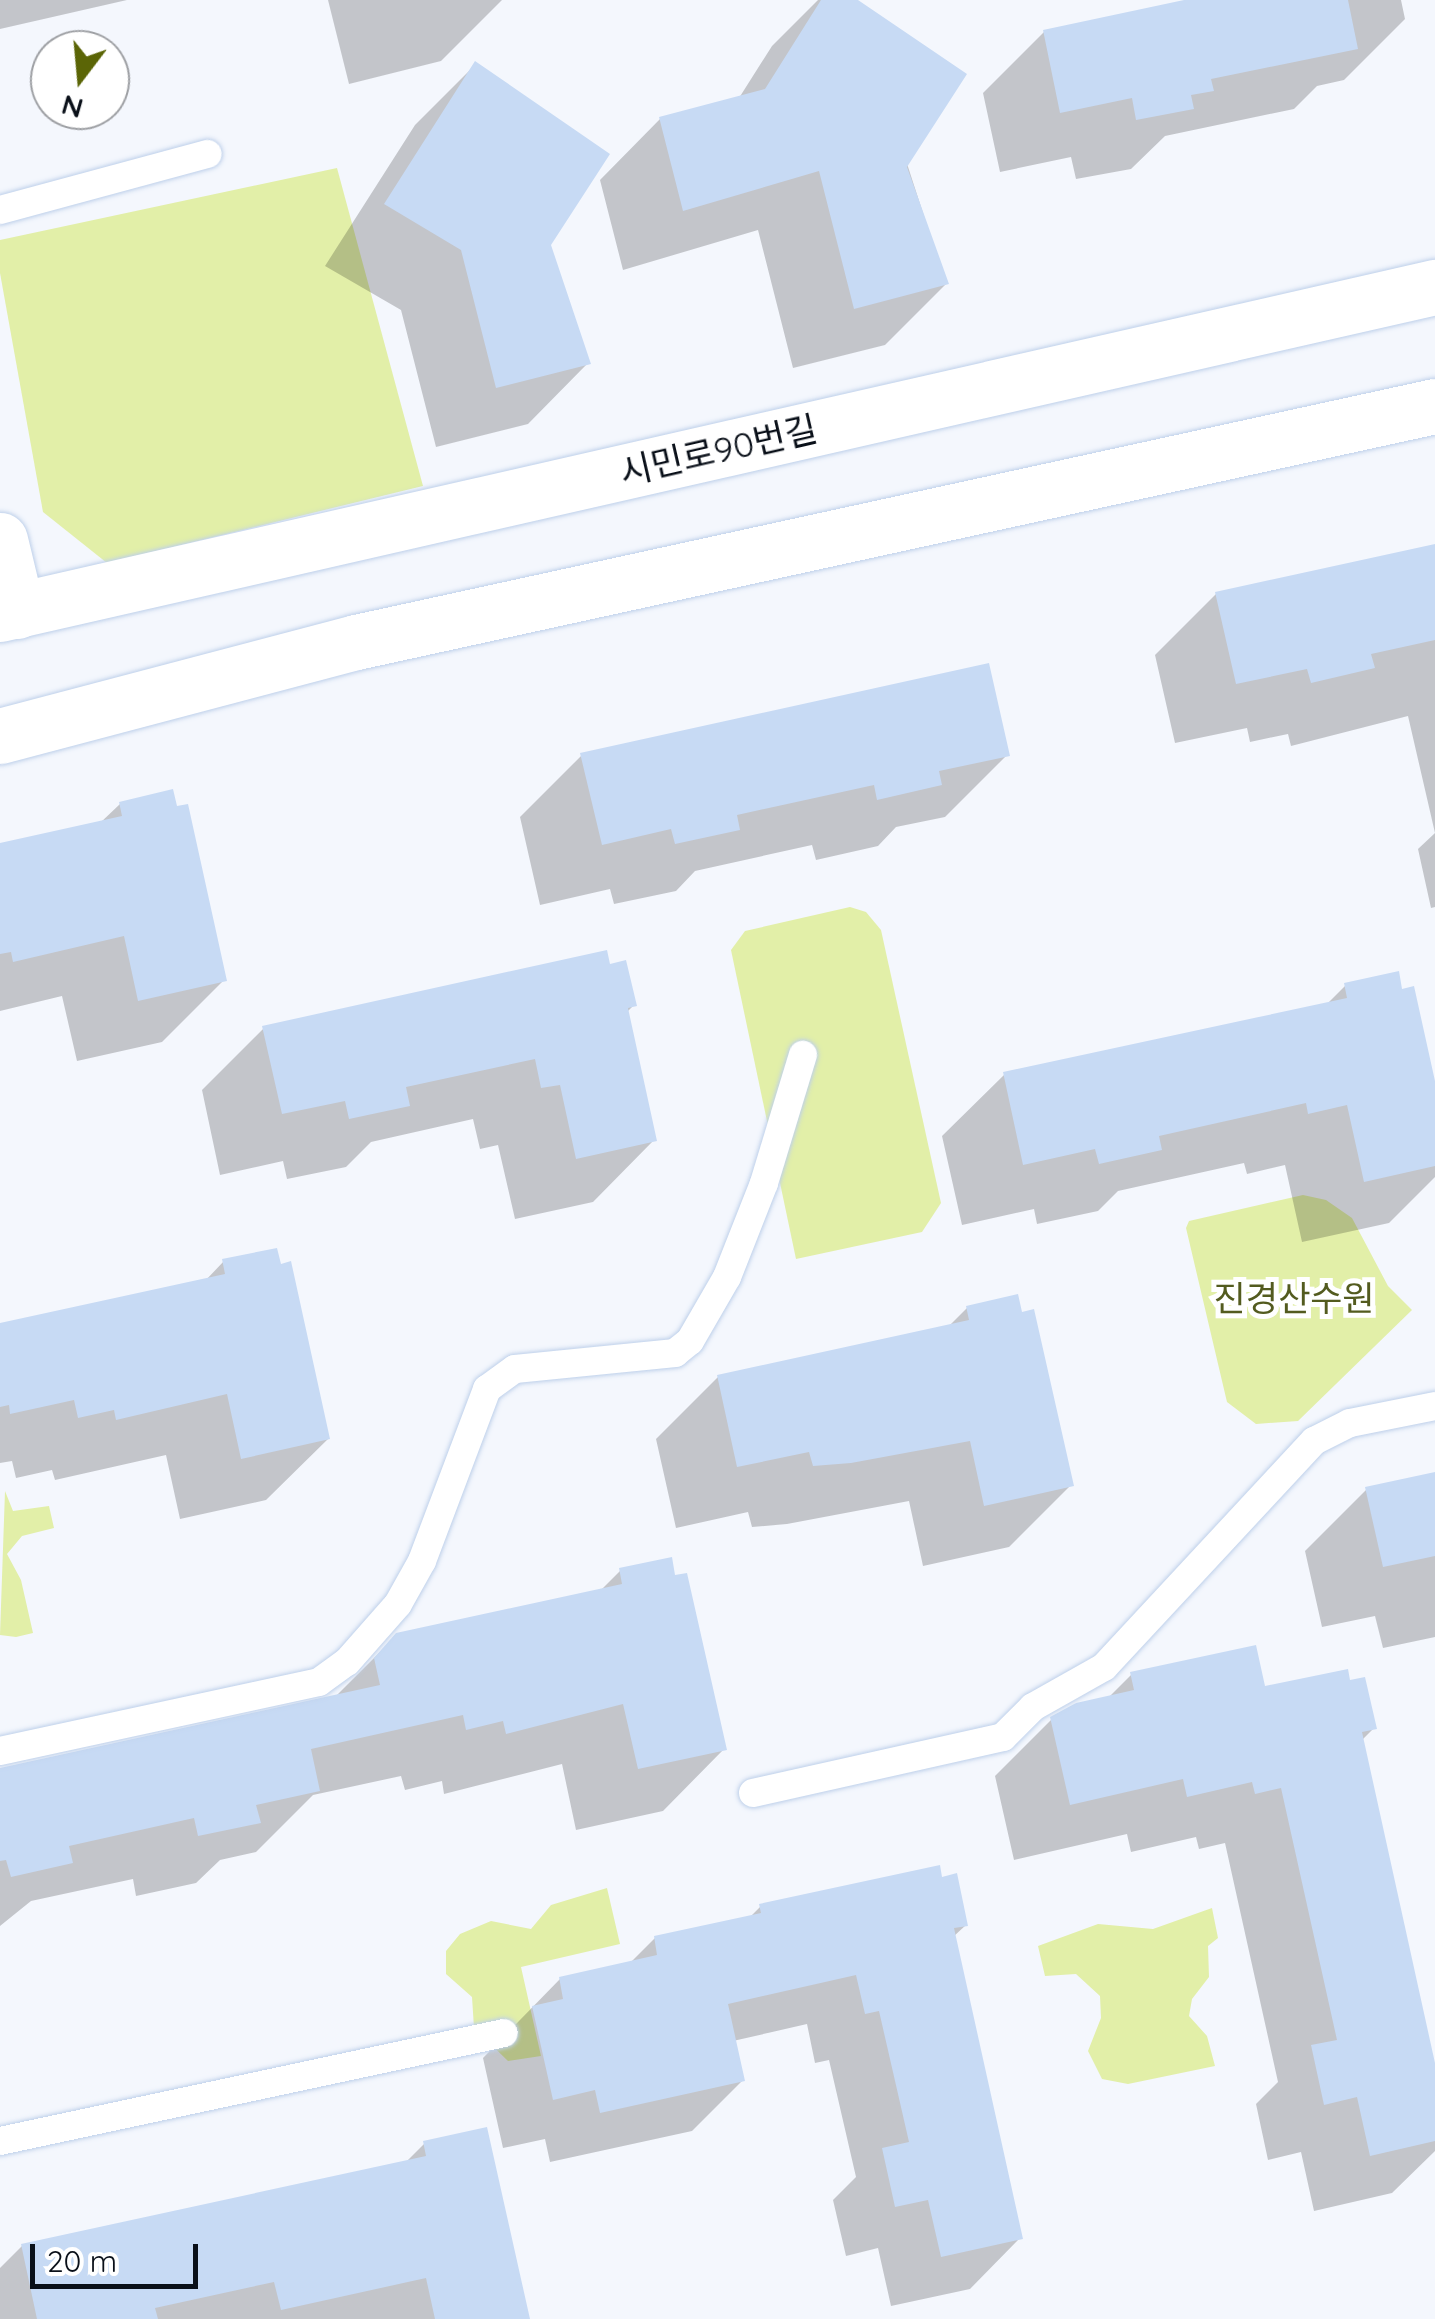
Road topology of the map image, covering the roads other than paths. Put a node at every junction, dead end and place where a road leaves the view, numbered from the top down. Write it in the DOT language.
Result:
graph roads {
  1 [pos="208,154"];
  2 [pos="0,210"];
  3 [pos="1435,286"];
  4 [pos="1435,406"];
  5 [pos="0,540"];
  6 [pos="8,612"];
  7 [pos="0,736"];
  8 [pos="803,1055"];
  9 [pos="1435,1406"];
  10 [pos="0,1751"];
  11 [pos="753,1793"];
  12 [pos="504,2034"];
  13 [pos="0,2141"];
  1 -- 2 [label="lane"];
  3 -- 6 [label="street, 시민로90번길"];
  4 -- 7 [label="street"];
  5 -- 6 [label="street"];
  8 -- 10 [label="lane"];
  9 -- 11 [label="lane"];
  12 -- 13 [label="lane"];
}
